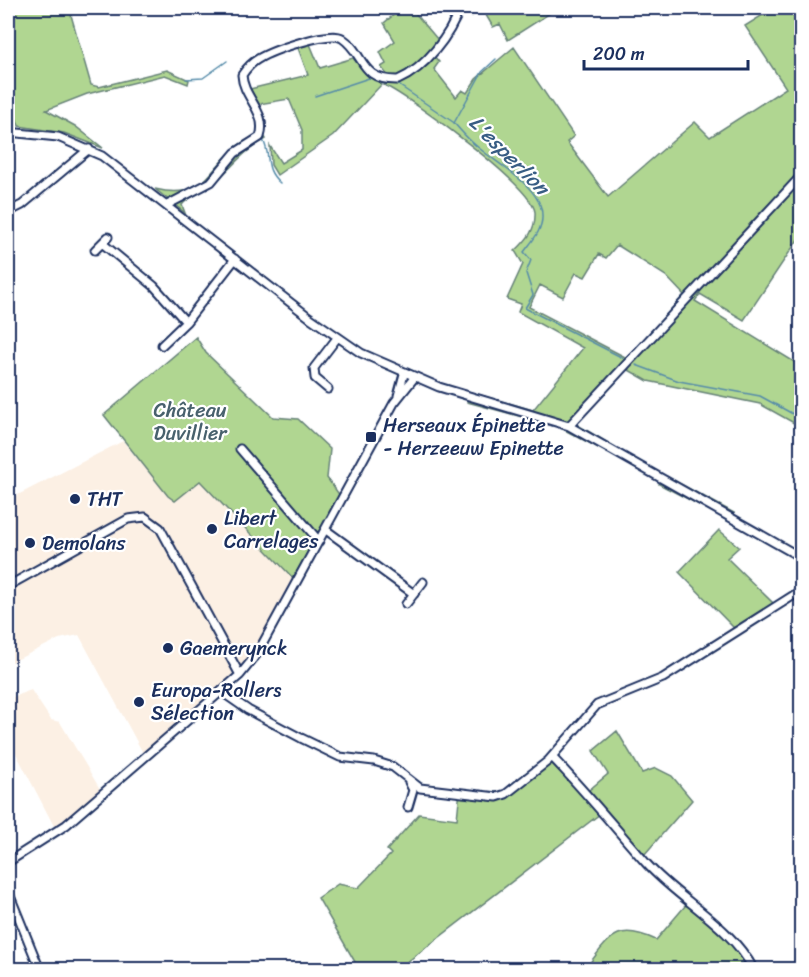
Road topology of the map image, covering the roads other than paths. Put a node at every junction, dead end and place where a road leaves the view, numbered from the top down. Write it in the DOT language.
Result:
graph roads {
  1 [pos="460,8"];
  2 [pos="8,132"];
  3 [pos="89,148"];
  4 [pos="801,175"];
  5 [pos="168,206"];
  6 [pos="8,212"];
  7 [pos="108,237"];
  8 [pos="102,243"];
  9 [pos="95,250"];
  10 [pos="235,259"];
  11 [pos="186,322"];
  12 [pos="337,338"];
  13 [pos="162,345"];
  14 [pos="404,374"];
  15 [pos="414,378"];
  16 [pos="327,389"];
  17 [pos="398,396"];
  18 [pos="568,426"];
  19 [pos="240,449"];
  20 [pos="326,530"];
  21 [pos="319,541"];
  22 [pos="801,558"];
  23 [pos="423,582"];
  24 [pos="8,586"];
  25 [pos="801,590"];
  26 [pos="414,594"];
  27 [pos="406,604"];
  28 [pos="240,675"];
  29 [pos="222,692"];
  30 [pos="552,757"];
  31 [pos="408,779"];
  32 [pos="408,807"];
  33 [pos="8,861"];
  34 [pos="8,891"];
  35 [pos="40,969"];
  36 [pos="754,969"];
  1 -- 5 [label="street"];
  2 -- 3 [label="street"];
  3 -- 5 [label="street"];
  3 -- 6 [label="street"];
  4 -- 18 [label="street"];
  5 -- 10 [label="street"];
  7 -- 8 [label="street"];
  8 -- 9 [label="street"];
  8 -- 11 [label="street"];
  10 -- 11 [label="street"];
  10 -- 12 [label="street"];
  11 -- 13 [label="street"];
  12 -- 14 [label="street"];
  12 -- 16 [label="street"];
  14 -- 15 [label="street"];
  14 -- 17 [label="street"];
  15 -- 17 [label="street"];
  15 -- 18 [label="street"];
  17 -- 20 [label="street"];
  18 -- 22 [label="street"];
  19 -- 21 [label="street"];
  20 -- 21 [label="street"];
  20 -- 26 [label="street"];
  21 -- 28 [label="street"];
  23 -- 26 [label="street"];
  24 -- 28 [label="street"];
  25 -- 30 [label="street"];
  26 -- 27 [label="street"];
  28 -- 29 [label="street"];
  29 -- 31 [label="street"];
  29 -- 33 [label="street"];
  30 -- 31 [label="street"];
  30 -- 36 [label="street"];
  31 -- 32 [label="street"];
  34 -- 35 [label="street"];
}
